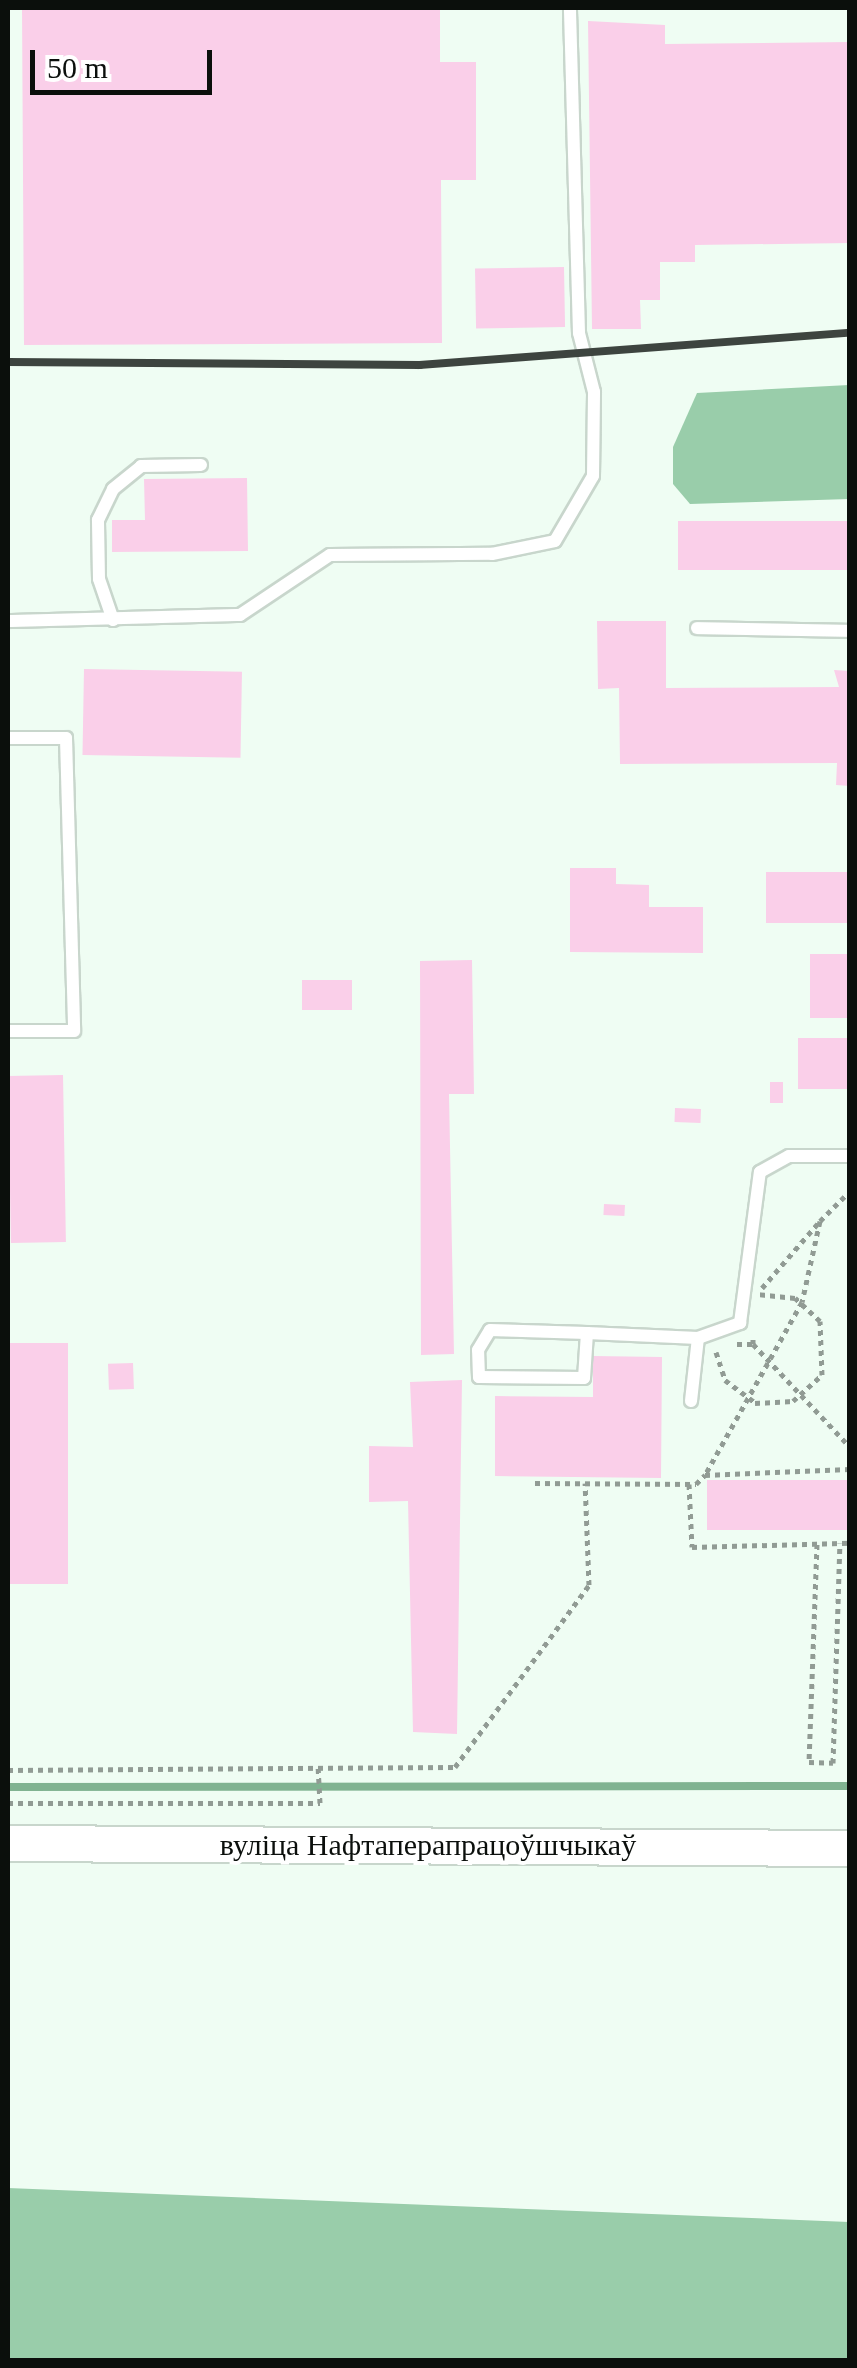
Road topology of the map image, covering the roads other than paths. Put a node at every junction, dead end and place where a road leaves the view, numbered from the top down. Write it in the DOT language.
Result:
graph roads {
  1 [pos="570,8"];
  2 [pos="201,465"];
  3 [pos="113,620"];
  4 [pos="8,621"];
  5 [pos="696,628"];
  6 [pos="850,632"];
  7 [pos="8,738"];
  8 [pos="8,1031"];
  9 [pos="850,1156"];
  10 [pos="587,1333"];
  11 [pos="698,1338"];
  12 [pos="691,1400"];
  13 [pos="8,1843"];
  14 [pos="850,1848"];
  1 -- 3 [label="lane"];
  2 -- 3 [label="lane"];
  3 -- 4 [label="lane"];
  5 -- 6 [label="lane"];
  7 -- 8 [label="lane"];
  9 -- 11 [label="lane"];
  10 -- 10 [label="lane"];
  10 -- 11 [label="lane"];
  11 -- 12 [label="lane"];
  13 -- 14 [label="main road, вуліца Нафтаперапрацоўшчыкаў"];
}
